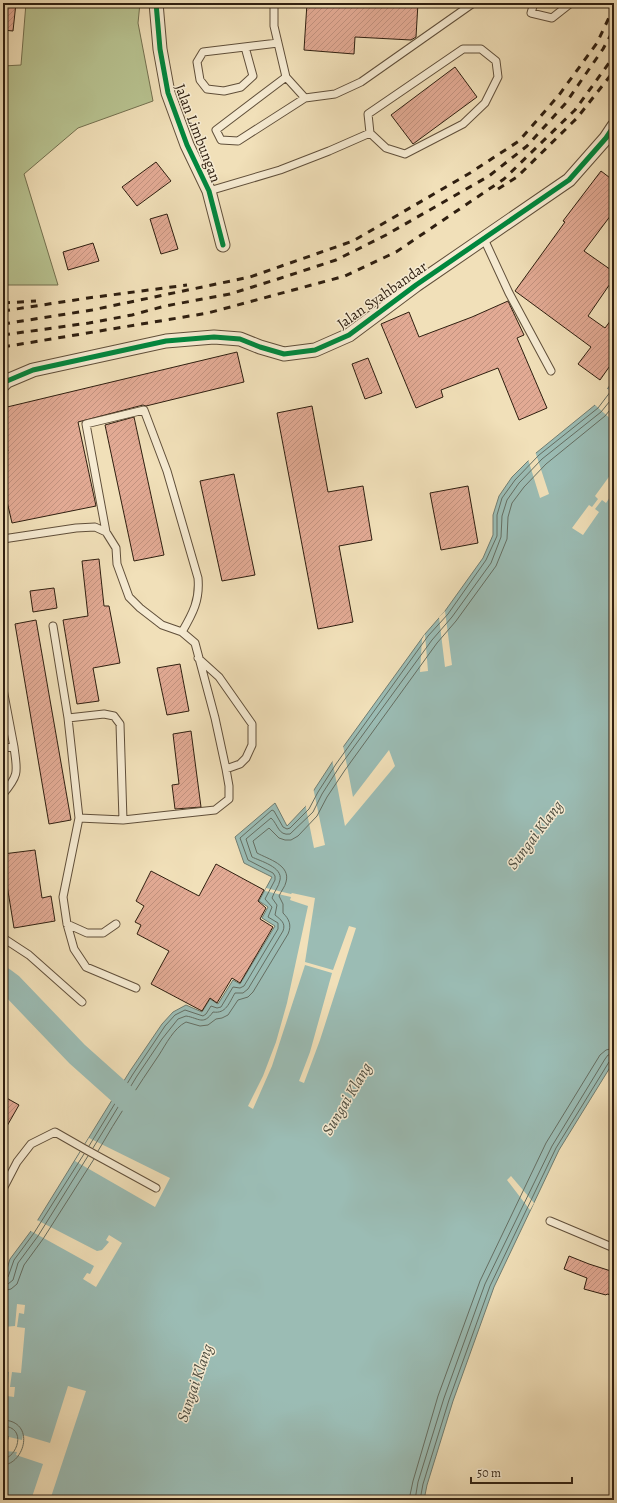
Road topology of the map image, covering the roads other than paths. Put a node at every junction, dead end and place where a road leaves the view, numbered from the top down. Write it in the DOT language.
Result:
graph roads {
  1 [pos="156,3"];
  2 [pos="274,3"];
  3 [pos="472,3"];
  4 [pos="534,3"];
  5 [pos="570,3"];
  6 [pos="278,43"];
  7 [pos="245,47"];
  8 [pos="286,77"];
  9 [pos="305,98"];
  10 [pos="614,126"];
  11 [pos="370,133"];
  12 [pos="610,141"];
  13 [pos="209,191"];
  14 [pos="484,239"];
  15 [pos="223,246"];
  16 [pos="551,371"];
  17 [pos="3,385"];
  18 [pos="106,532"];
  19 [pos="3,539"];
  20 [pos="53,626"];
  21 [pos="182,632"];
  22 [pos="198,658"];
  23 [pos="3,689"];
  24 [pos="4,698"];
  25 [pos="68,718"];
  26 [pos="14,747"];
  27 [pos="3,748"];
  28 [pos="226,769"];
  29 [pos="3,794"];
  30 [pos="79,818"];
  31 [pos="123,820"];
  32 [pos="67,924"];
  33 [pos="116,924"];
  34 [pos="3,938"];
  35 [pos="136,988"];
  36 [pos="82,1002"];
  37 [pos="156,1188"];
  38 [pos="3,1189"];
  39 [pos="550,1221"];
  40 [pos="614,1248"];
  1 -- 13 [label="street, Jalan Limbungan"];
  2 -- 6 [label="lane"];
  3 -- 9 [label="lane"];
  4 -- 5 [label="lane"];
  6 -- 7 [label="lane"];
  6 -- 8 [label="lane"];
  7 -- 7 [label="lane"];
  8 -- 9 [label="lane"];
  8 -- 9 [label="lane"];
  10 -- 12 [label="street, Jalan Syahbandar"];
  11 -- 11 [label="lane"];
  11 -- 13 [label="lane"];
  12 -- 14 [label="street, Jalan Syahbandar"];
  13 -- 15 [label="street, Jalan Limbungan"];
  14 -- 16 [label="lane"];
  14 -- 17 [label="street, Jalan Syahbandar"];
  18 -- 19 [label="lane"];
  18 -- 21 [label="lane"];
  18 -- 21 [label="lane"];
  20 -- 25 [label="lane"];
  21 -- 22 [label="lane"];
  22 -- 28 [label="lane"];
  22 -- 28 [label="lane"];
  23 -- 24 [label="lane"];
  24 -- 26 [label="lane"];
  25 -- 30 [label="lane"];
  25 -- 31 [label="lane"];
  26 -- 27 [label="lane"];
  26 -- 29 [label="lane"];
  28 -- 31 [label="lane"];
  30 -- 31 [label="lane"];
  30 -- 32 [label="lane"];
  32 -- 33 [label="lane"];
  32 -- 35 [label="lane"];
  34 -- 36 [label="lane"];
  37 -- 38 [label="lane"];
  39 -- 40 [label="lane"];
}
